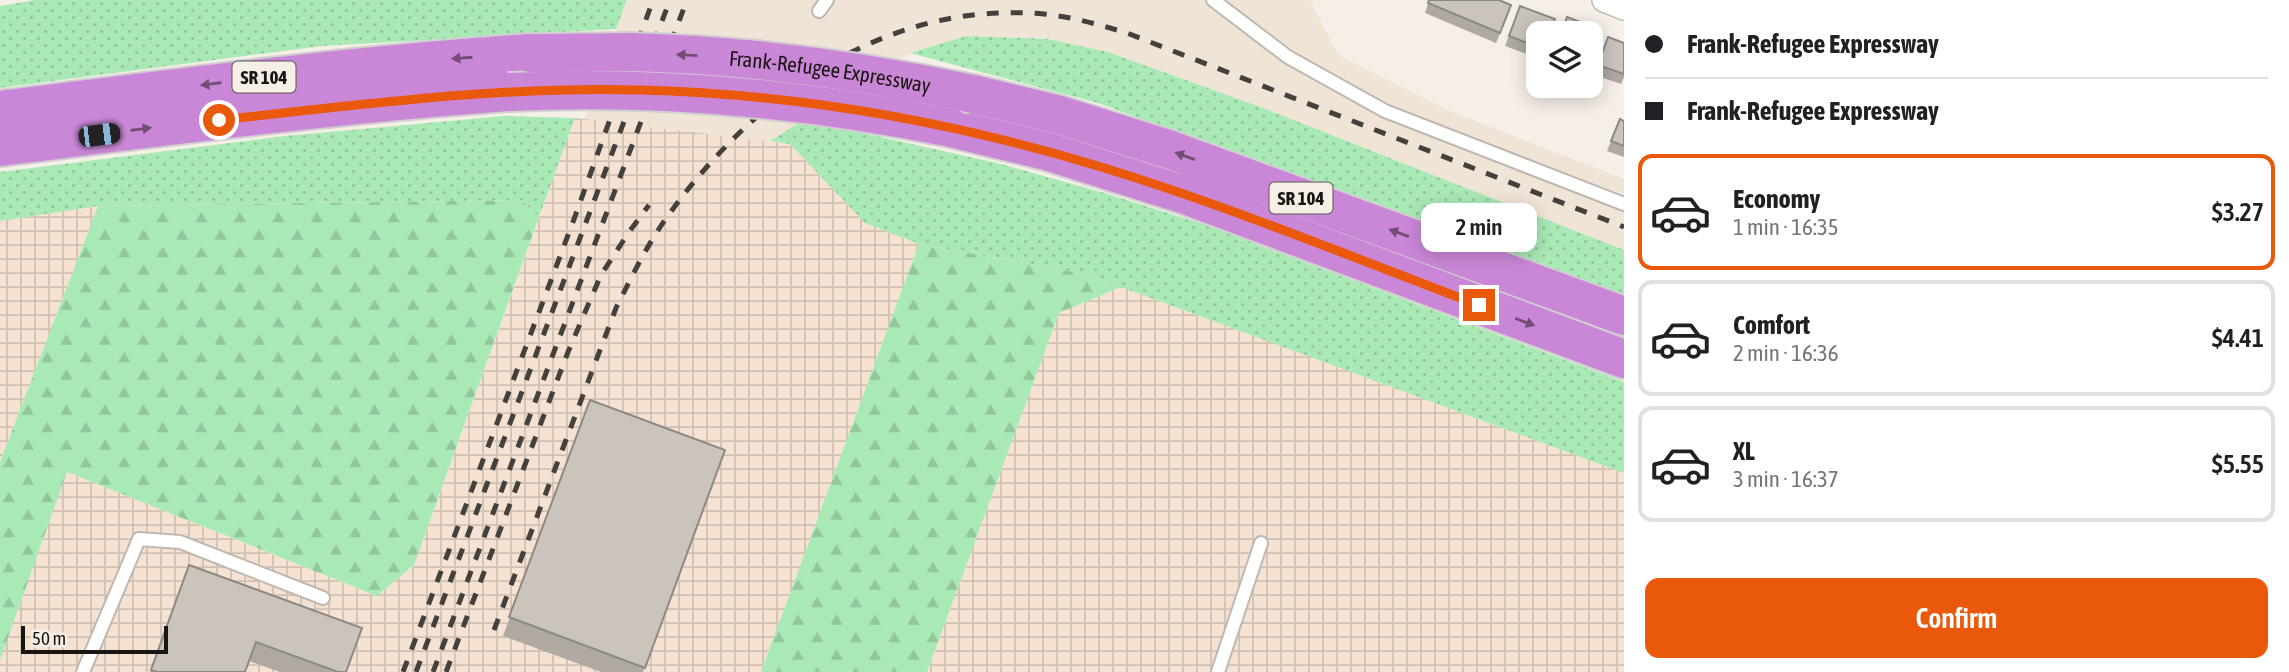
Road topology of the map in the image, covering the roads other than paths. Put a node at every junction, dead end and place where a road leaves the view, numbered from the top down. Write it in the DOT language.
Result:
graph roads {
  1 [pos="827,0"];
  2 [pos="1213,0"];
  3 [pos="1604,0"];
  4 [pos="1624,8"];
  5 [pos="819,11"];
  6 [pos="0,110"];
  7 [pos="0,147"];
  8 [pos="1624,204"];
  9 [pos="1624,316"];
  10 [pos="1624,359"];
  11 [pos="1261,543"];
  12 [pos="323,598"];
  13 [pos="83,672"];
  14 [pos="1218,672"];
  1 -- 5 [label="lane"];
  2 -- 8 [label="lane"];
  3 -- 4 [label="street"];
  9 -- 6 [label="highway, Frank-Refugee Expressway / SR 104, one-way, bridge"];
  7 -- 10 [label="highway, Frank-Refugee Expressway / SR 104, one-way, bridge"];
  11 -- 14 [label="lane"];
  12 -- 13 [label="lane"];
}
